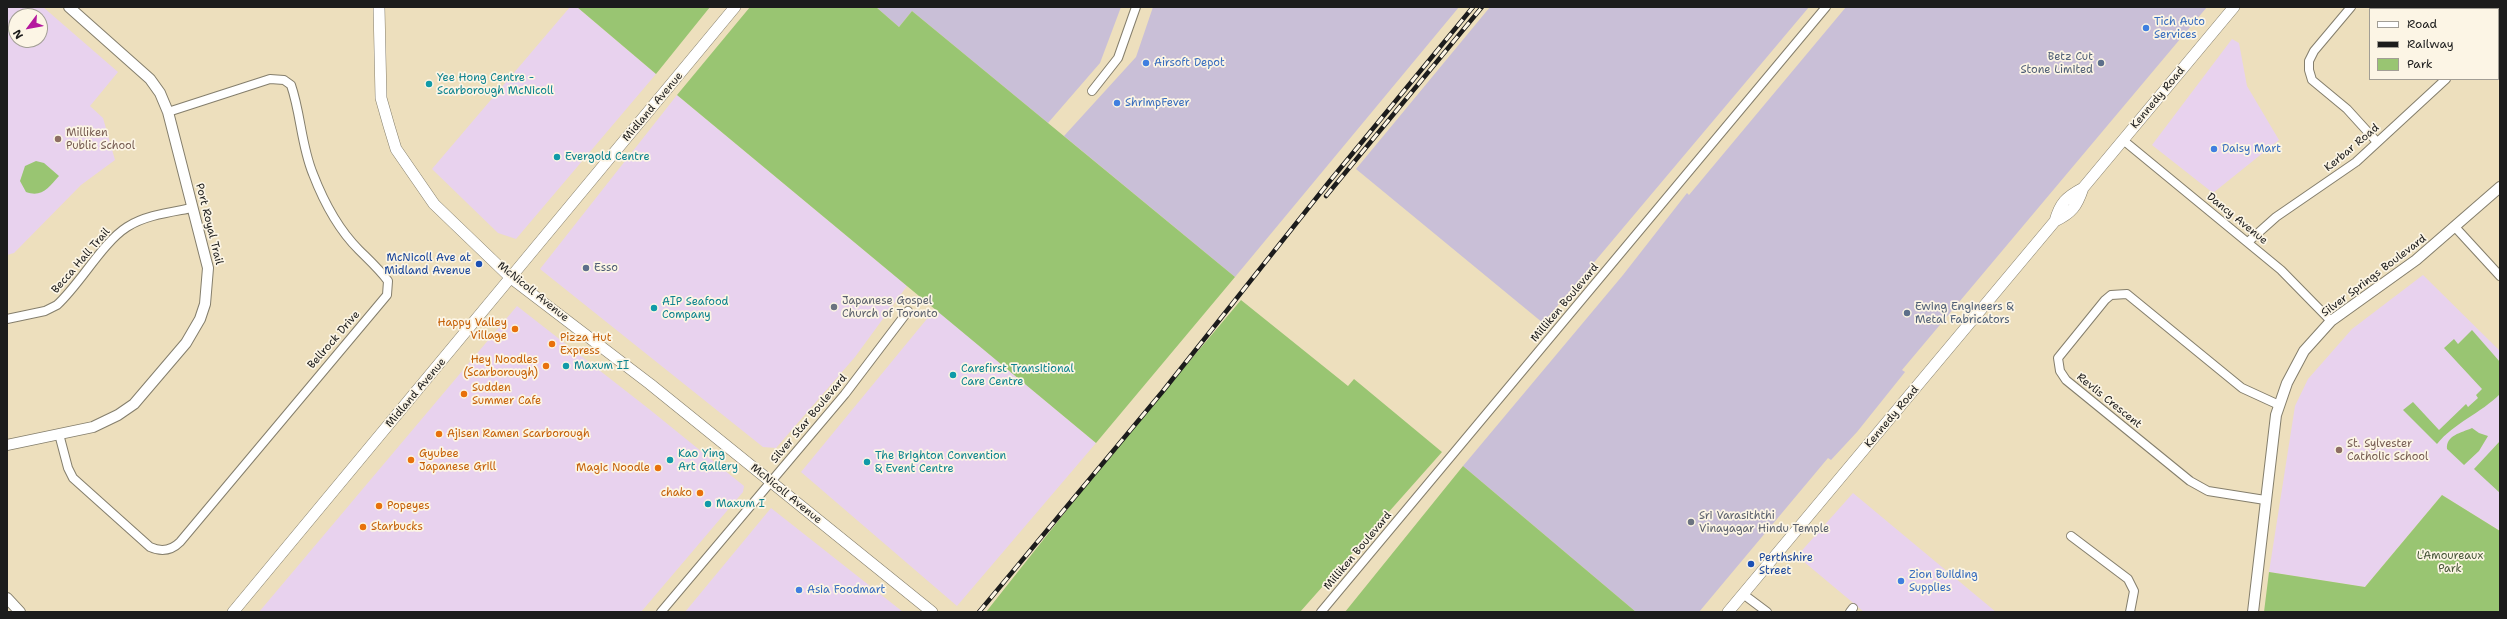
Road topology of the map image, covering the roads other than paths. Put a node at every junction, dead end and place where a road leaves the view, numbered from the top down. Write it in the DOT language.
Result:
graph roads {
  1 [pos="69,7"];
  2 [pos="378,7"];
  3 [pos="735,7"];
  4 [pos="1136,7"];
  5 [pos="1826,7"];
  6 [pos="2234,7"];
  7 [pos="2351,7"];
  8 [pos="2445,80"];
  9 [pos="1092,91"];
  10 [pos="168,112"];
  11 [pos="2123,140"];
  12 [pos="2377,142"];
  13 [pos="2500,187"];
  14 [pos="192,208"];
  15 [pos="2455,227"];
  16 [pos="2248,242"];
  17 [pos="2500,276"];
  18 [pos="511,278"];
  19 [pos="908,311"];
  20 [pos="7,319"];
  21 [pos="2331,321"];
  22 [pos="2279,405"];
  23 [pos="59,434"];
  24 [pos="7,445"];
  25 [pos="771,482"];
  26 [pos="2266,500"];
  27 [pos="2072,536"];
  28 [pos="1743,594"];
  29 [pos="7,598"];
  30 [pos="20,612"];
  31 [pos="233,612"];
  32 [pos="661,612"];
  33 [pos="932,612"];
  34 [pos="1321,612"];
  35 [pos="1728,612"];
  36 [pos="1767,612"];
  37 [pos="2130,612"];
  38 [pos="2253,612"];
  1 -- 10 [label="street, Port Royal Trail"];
  2 -- 18 [label="main road, McNicoll Avenue"];
  3 -- 18 [label="main road, Midland Avenue"];
  4 -- 9 [label="street"];
  5 -- 34 [label="street, Milliken Boulevard"];
  6 -- 11 [label="main road, Kennedy Road"];
  7 -- 12 [label="street"];
  8 -- 12 [label="street, Kerbar Road"];
  10 -- 14 [label="street, Port Royal Trail"];
  10 -- 23 [label="street, Bellrock Drive"];
  11 -- 16 [label="street, Dancy Avenue"];
  11 -- 28 [label="main road, Kennedy Road"];
  12 -- 16 [label="street, Kerbar Road"];
  13 -- 15 [label="street, Silver Springs Boulevard"];
  14 -- 20 [label="street, Becca Hall Trail"];
  14 -- 23 [label="street, Port Royal Trail"];
  15 -- 17 [label="street"];
  15 -- 21 [label="street, Silver Springs Boulevard"];
  16 -- 21 [label="street, Dancy Avenue"];
  18 -- 25 [label="main road, McNicoll Avenue"];
  18 -- 31 [label="main road, Midland Avenue"];
  19 -- 25 [label="street, Silver Star Boulevard"];
  21 -- 22 [label="street, Silver Springs Boulevard"];
  22 -- 26 [label="street, Silver Springs Boulevard"];
  22 -- 26 [label="street, Revlis Crescent"];
  23 -- 24 [label="street, Port Royal Trail"];
  25 -- 32 [label="street, Silver Star Boulevard"];
  25 -- 33 [label="main road, McNicoll Avenue"];
  26 -- 38 [label="street, Silver Springs Boulevard"];
  27 -- 37 [label="street"];
  28 -- 35 [label="main road, Kennedy Road"];
  28 -- 36 [label="street"];
  29 -- 30 [label="street"];
}
